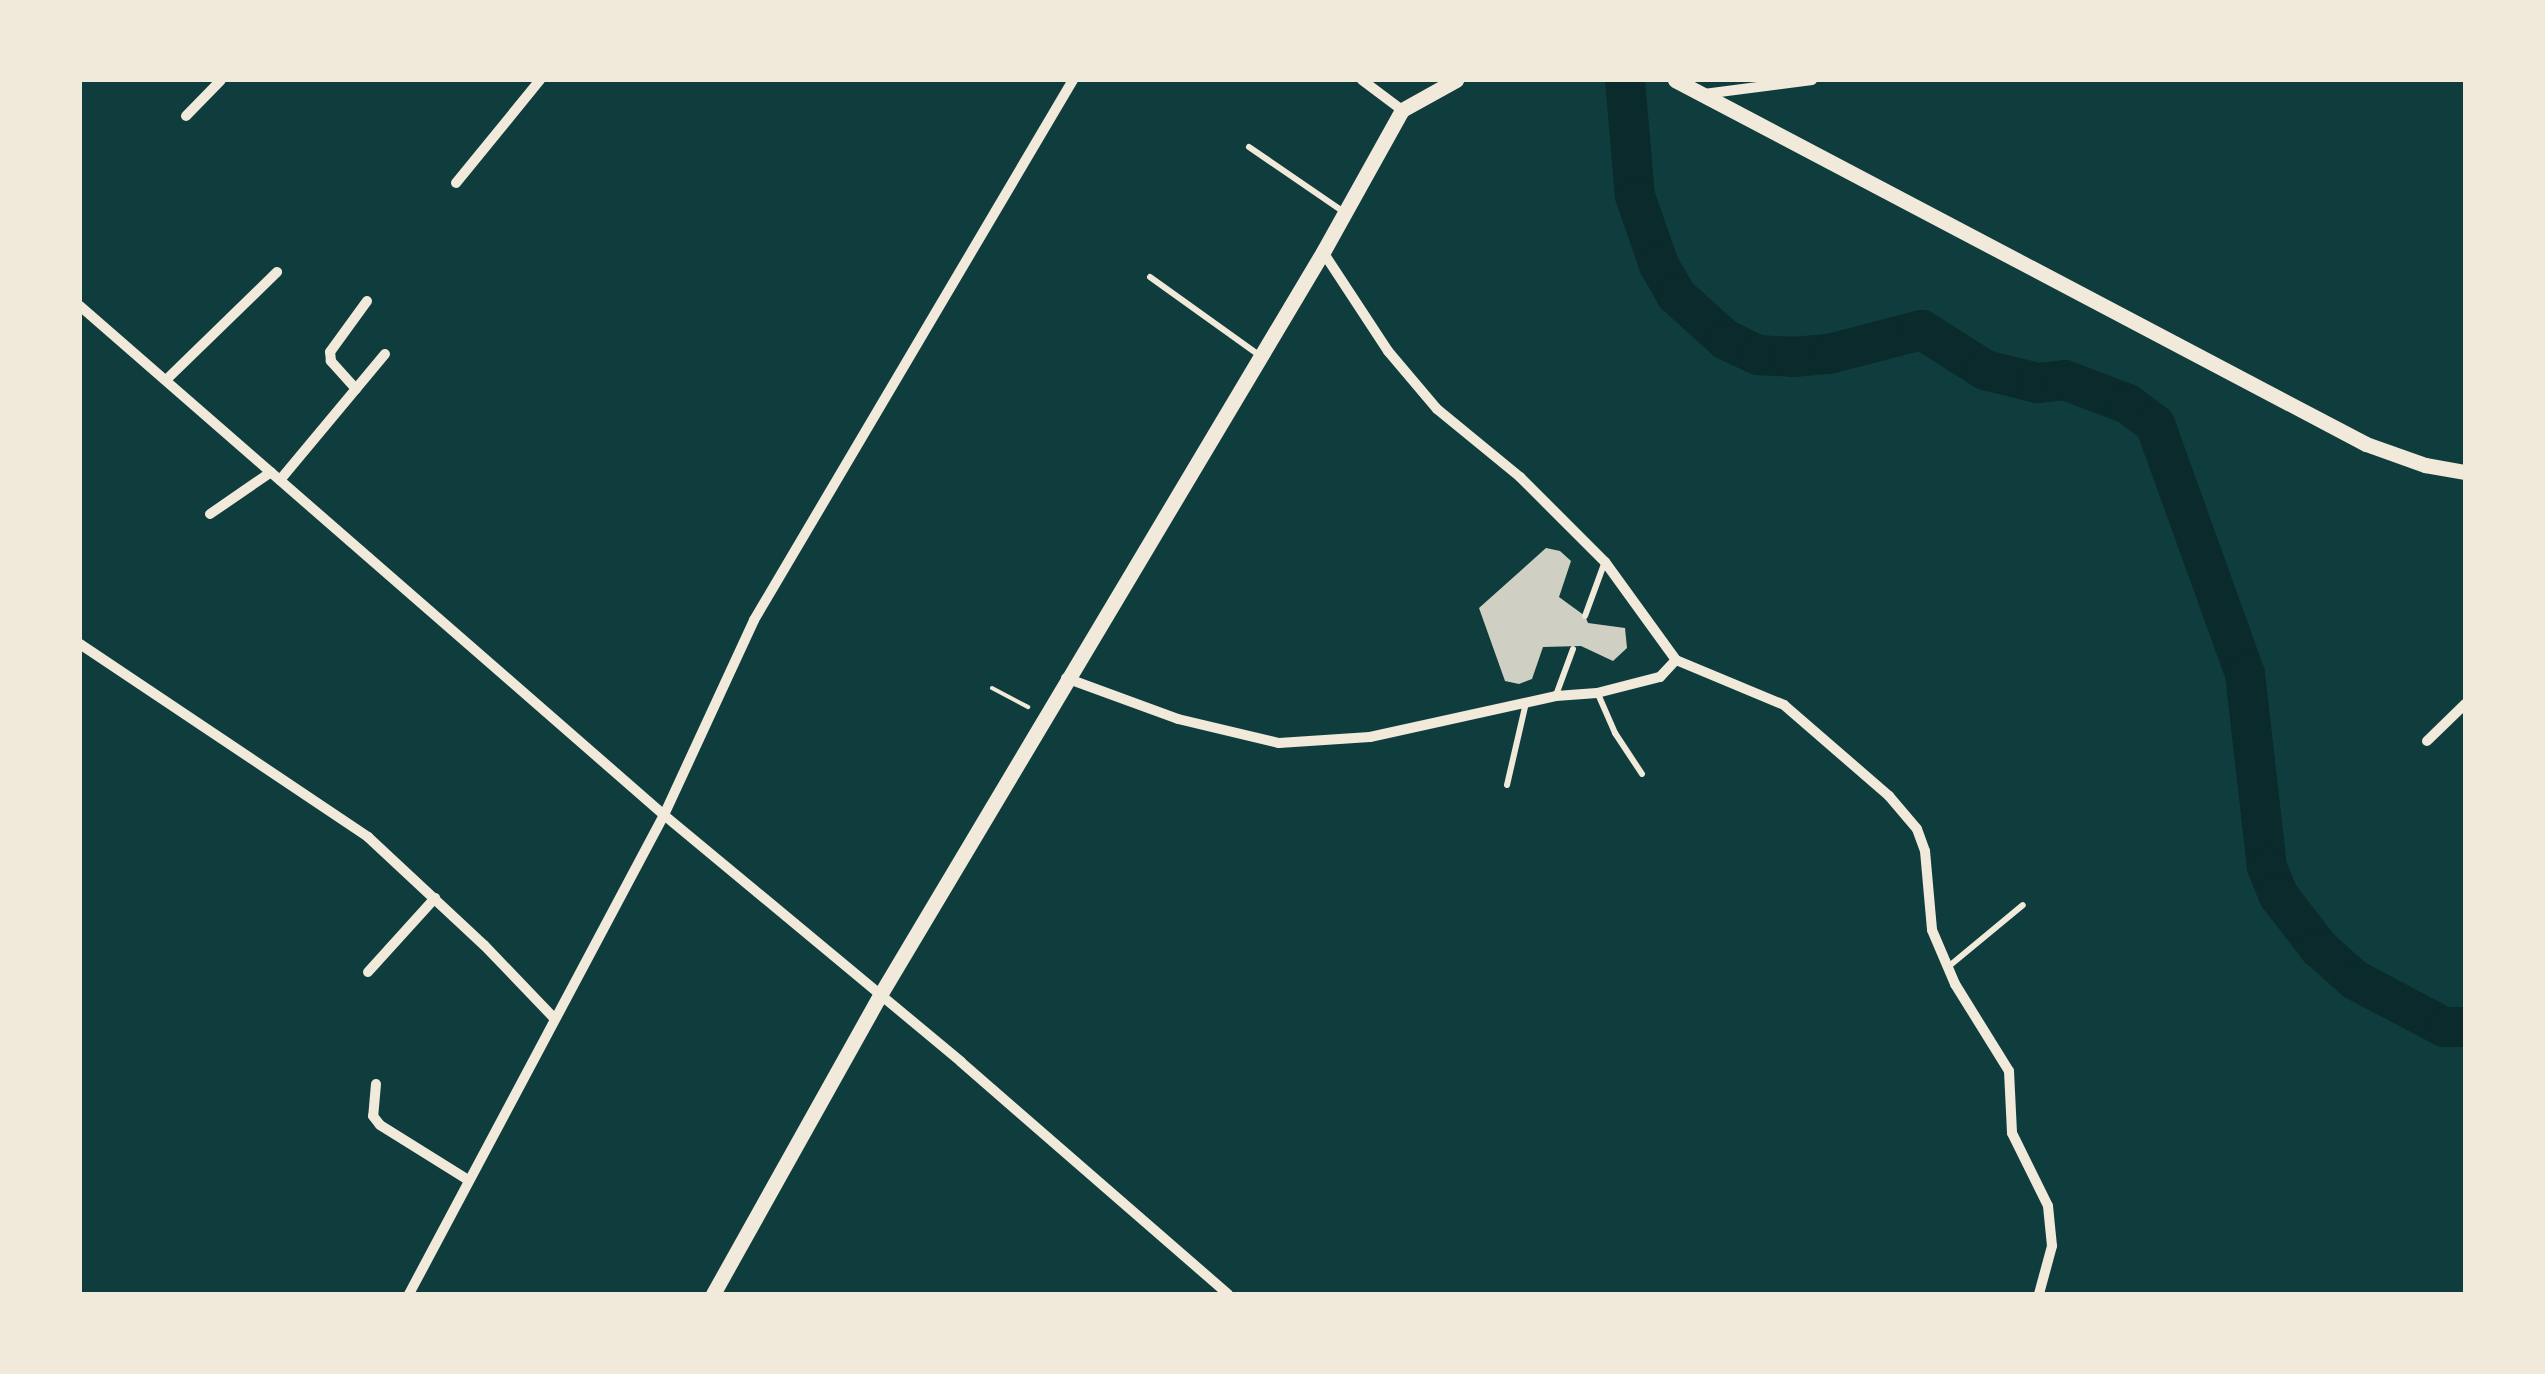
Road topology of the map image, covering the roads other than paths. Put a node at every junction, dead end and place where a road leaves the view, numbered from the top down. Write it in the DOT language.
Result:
graph roads {
  1 [pos="221,80"];
  2 [pos="540,80"];
  3 [pos="1072,80"];
  4 [pos="1362,80"];
  5 [pos="1456,80"];
  6 [pos="1675,80"];
  7 [pos="1812,80"];
  8 [pos="1702,94"];
  9 [pos="1402,110"];
  10 [pos="186,116"];
  11 [pos="1249,146"];
  12 [pos="456,184"];
  13 [pos="1345,212"];
  14 [pos="1323,252"];
  15 [pos="277,272"];
  16 [pos="1150,277"];
  17 [pos="367,301"];
  18 [pos="84,309"];
  19 [pos="80,323"];
  20 [pos="385,354"];
  21 [pos="1260,356"];
  22 [pos="166,380"];
  23 [pos="356,390"];
  24 [pos="2465,472"];
  25 [pos="276,476"];
  26 [pos="210,514"];
  27 [pos="1605,562"];
  28 [pos="1586,616"];
  29 [pos="80,644"];
  30 [pos="1573,649"];
  31 [pos="1676,660"];
  32 [pos="1066,678"];
  33 [pos="1597,692"];
  34 [pos="1556,696"];
  35 [pos="1526,702"];
  36 [pos="2465,704"];
  37 [pos="2427,741"];
  38 [pos="1642,774"];
  39 [pos="1507,785"];
  40 [pos="664,815"];
  41 [pos="435,898"];
  42 [pos="2022,905"];
  43 [pos="1947,968"];
  44 [pos="368,972"];
  45 [pos="880,995"];
  46 [pos="553,1017"];
  47 [pos="376,1084"];
  48 [pos="468,1180"];
  49 [pos="410,1294"];
  50 [pos="714,1294"];
  51 [pos="1228,1294"];
  52 [pos="2040,1294"];
  1 -- 10 [label="street"];
  2 -- 12 [label="street"];
  3 -- 40 [label="street"];
  4 -- 9 [label="street"];
  5 -- 9 [label="street"];
  6 -- 8 [label="street"];
  7 -- 8 [label="street"];
  8 -- 24 [label="street"];
  9 -- 13 [label="street"];
  11 -- 13 [label="lane"];
  13 -- 14 [label="street"];
  14 -- 21 [label="street"];
  14 -- 27 [label="street"];
  15 -- 22 [label="street"];
  16 -- 21 [label="lane"];
  17 -- 23 [label="street"];
  18 -- 19 [label="street"];
  18 -- 22 [label="street"];
  20 -- 23 [label="street"];
  21 -- 32 [label="street"];
  22 -- 25 [label="street"];
  23 -- 25 [label="street"];
  25 -- 26 [label="street"];
  25 -- 40 [label="street"];
  27 -- 28 [label="lane"];
  27 -- 31 [label="street"];
  29 -- 41 [label="street"];
  30 -- 34 [label="lane"];
  31 -- 33 [label="street"];
  31 -- 43 [label="street"];
  32 -- 35 [label="street"];
  32 -- 45 [label="street"];
  33 -- 34 [label="street"];
  33 -- 38 [label="lane"];
  34 -- 35 [label="street"];
  35 -- 39 [label="lane"];
  36 -- 37 [label="street"];
  40 -- 45 [label="street"];
  40 -- 46 [label="street"];
  41 -- 44 [label="street"];
  41 -- 46 [label="street"];
  42 -- 43 [label="lane"];
  43 -- 52 [label="street"];
  45 -- 50 [label="street"];
  45 -- 51 [label="street"];
  46 -- 48 [label="street"];
  47 -- 48 [label="street"];
  48 -- 49 [label="street"];
}
